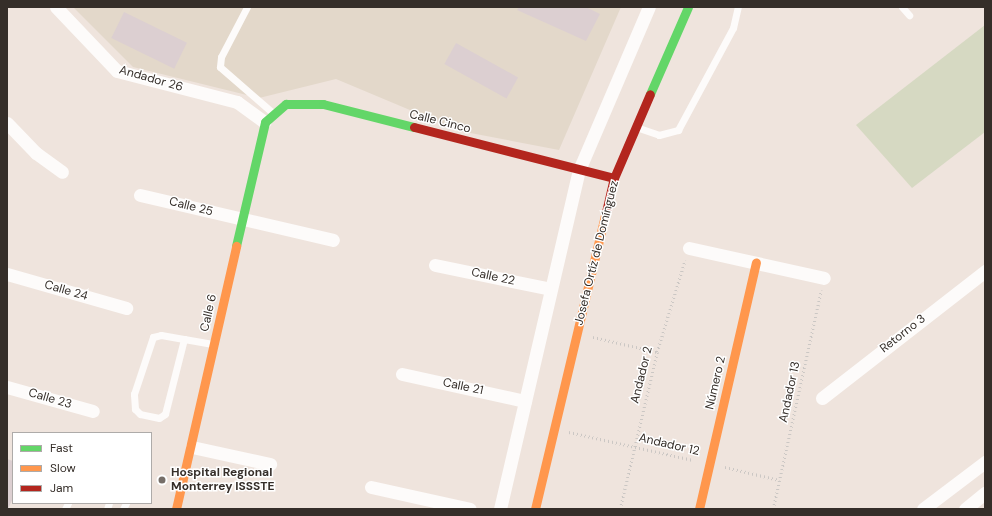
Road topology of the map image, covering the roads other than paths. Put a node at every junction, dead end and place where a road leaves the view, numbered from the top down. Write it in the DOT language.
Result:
graph roads {
  1 [pos="56,7"];
  2 [pos="248,7"];
  3 [pos="649,7"];
  4 [pos="688,7"];
  5 [pos="738,7"];
  6 [pos="902,7"];
  7 [pos="909,15"];
  8 [pos="270,118"];
  9 [pos="7,123"];
  10 [pos="636,127"];
  11 [pos="579,170"];
  12 [pos="62,172"];
  13 [pos="614,178"];
  14 [pos="140,195"];
  15 [pos="243,220"];
  16 [pos="333,240"];
  17 [pos="689,248"];
  18 [pos="756,262"];
  19 [pos="435,265"];
  20 [pos="985,270"];
  21 [pos="7,274"];
  22 [pos="824,278"];
  23 [pos="550,289"];
  24 [pos="126,308"];
  25 [pos="184,339"];
  26 [pos="214,344"];
  27 [pos="402,374"];
  28 [pos="7,386"];
  29 [pos="822,398"];
  30 [pos="525,401"];
  31 [pos="93,411"];
  32 [pos="192,447"];
  33 [pos="985,462"];
  34 [pos="270,464"];
  35 [pos="371,487"];
  36 [pos="985,493"];
  37 [pos="176,509"];
  38 [pos="470,509"];
  39 [pos="500,509"];
  40 [pos="535,509"];
  41 [pos="699,509"];
  42 [pos="923,509"];
  43 [pos="965,509"];
  1 -- 8 [label="street, Andador 26"];
  2 -- 8 [label="lane"];
  3 -- 11 [label="street"];
  4 -- 10 [label="street, Josefa Ortíz de Domínguez"];
  5 -- 10 [label="lane"];
  6 -- 7 [label="lane"];
  8 -- 11 [label="street, Calle Cinco"];
  8 -- 15 [label="street, Calle 6"];
  9 -- 12 [label="street"];
  10 -- 13 [label="street, Josefa Ortíz de Domínguez"];
  11 -- 13 [label="street, Calle Cinco"];
  11 -- 23 [label="street"];
  13 -- 40 [label="street, Josefa Ortíz de Domínguez"];
  14 -- 15 [label="street, Calle 25"];
  15 -- 16 [label="street"];
  15 -- 26 [label="street, Calle 6"];
  17 -- 18 [label="street"];
  18 -- 22 [label="street"];
  18 -- 41 [label="street, Número 2"];
  19 -- 23 [label="street, Calle 22"];
  20 -- 29 [label="street, Retorno 3"];
  21 -- 24 [label="street, Calle 24"];
  23 -- 30 [label="street"];
  25 -- 25 [label="lane"];
  25 -- 26 [label="lane"];
  26 -- 32 [label="street, Calle 6"];
  27 -- 30 [label="street, Calle 21"];
  28 -- 31 [label="street, Calle 23"];
  30 -- 39 [label="street"];
  32 -- 34 [label="street"];
  32 -- 37 [label="street, Calle 6"];
  33 -- 42 [label="street"];
  35 -- 38 [label="street"];
  36 -- 43 [label="street"];
}
